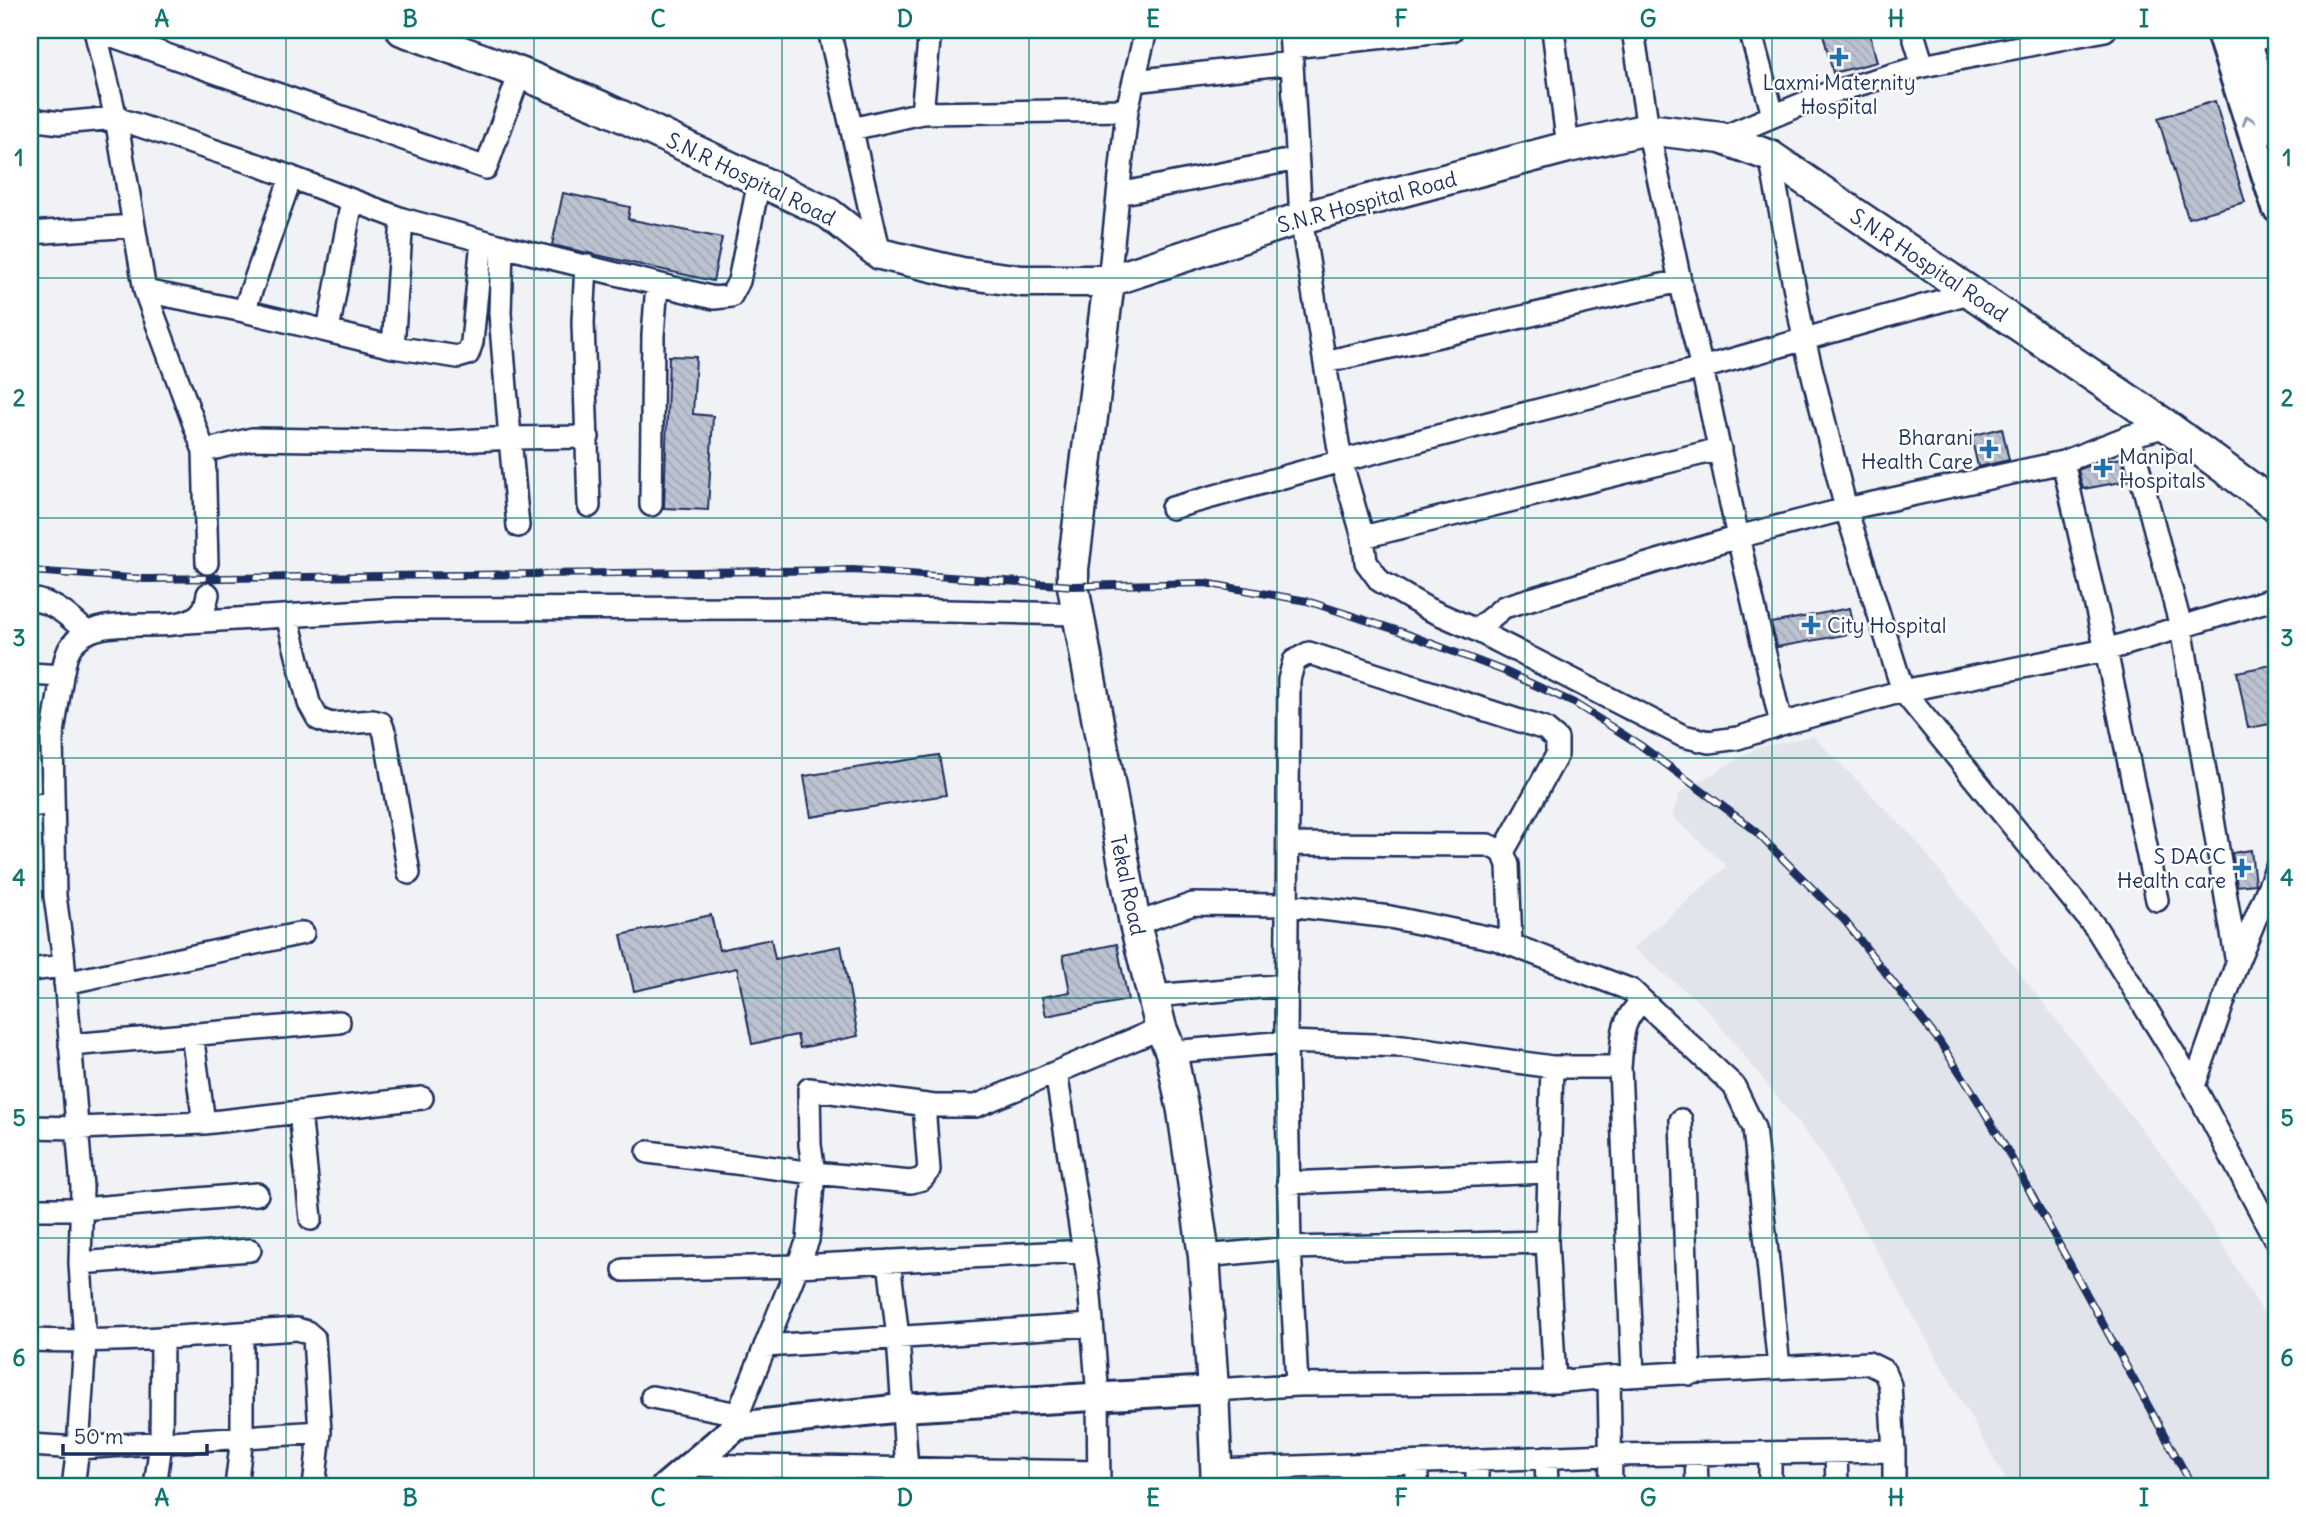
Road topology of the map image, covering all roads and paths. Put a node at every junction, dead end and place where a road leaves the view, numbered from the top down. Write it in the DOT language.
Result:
graph roads {
  1 [pos="95,30"];
  2 [pos="402,30"];
  3 [pos="829,30"];
  4 [pos="930,30"];
  5 [pos="1146,30"];
  6 [pos="1452,30"];
  7 [pos="1553,30"];
  8 [pos="1633,30"];
  9 [pos="1750,30"];
  10 [pos="1912,30"];
  11 [pos="2105,30"];
  12 [pos="2219,30"];
  13 [pos="2075,33"];
  14 [pos="2276,34"];
  15 [pos="2246,36"];
  16 [pos="2004,40"];
  17 [pos="1291,47"];
  18 [pos="1923,66"];
  19 [pos="520,73"];
  20 [pos="1134,81"];
  21 [pos="1127,110"];
  22 [pos="922,113"];
  23 [pos="30,114"];
  24 [pos="1773,115"];
  25 [pos="116,118"];
  26 [pos="1648,129"];
  27 [pos="852,130"];
  28 [pos="2276,132"];
  29 [pos="1721,138"];
  30 [pos="1569,147"];
  31 [pos="1770,156"];
  32 [pos="1297,159"];
  33 [pos="291,177"];
  34 [pos="759,181"];
  35 [pos="1118,194"];
  36 [pos="352,200"];
  37 [pos="2276,208"];
  38 [pos="1301,218"];
  39 [pos="402,219"];
  40 [pos="134,226"];
  41 [pos="30,233"];
  42 [pos="492,244"];
  43 [pos="880,254"];
  44 [pos="586,265"];
  45 [pos="1109,281"];
  46 [pos="1680,281"];
  47 [pos="657,285"];
  48 [pos="145,291"];
  49 [pos="1969,293"];
  50 [pos="244,311"];
  51 [pos="328,331"];
  52 [pos="1804,339"];
  53 [pos="393,347"];
  54 [pos="1325,362"];
  55 [pos="1702,368"];
  56 [pos="2167,426"];
  57 [pos="587,436"];
  58 [pos="2130,436"];
  59 [pos="510,438"];
  60 [pos="1720,449"];
  61 [pos="204,451"];
  62 [pos="1341,461"];
  63 [pos="2063,462"];
  64 [pos="651,505"];
  65 [pos="589,506"];
  66 [pos="2276,506"];
  67 [pos="1172,509"];
  68 [pos="1846,509"];
  69 [pos="518,526"];
  70 [pos="1363,537"];
  71 [pos="1738,537"];
  72 [pos="207,564"];
  73 [pos="208,594"];
  74 [pos="2276,598"];
  75 [pos="30,599"];
  76 [pos="1077,614"];
  77 [pos="287,616"];
  78 [pos="188,622"];
  79 [pos="2181,627"];
  80 [pos="1476,630"];
  81 [pos="86,632"];
  82 [pos="2106,650"];
  83 [pos="30,674"];
  84 [pos="62,676"];
  85 [pos="1903,691"];
  86 [pos="1782,724"];
  87 [pos="53,803"];
  88 [pos="30,806"];
  89 [pos="1289,844"];
  90 [pos="1503,852"];
  91 [pos="2276,869"];
  92 [pos="409,873"];
  93 [pos="2157,900"];
  94 [pos="1288,905"];
  95 [pos="1135,924"];
  96 [pos="303,933"];
  97 [pos="1511,945"];
  98 [pos="2237,963"];
  99 [pos="30,970"];
  100 [pos="64,975"];
  101 [pos="1287,985"];
  102 [pos="1153,996"];
  103 [pos="1642,1001"];
  104 [pos="339,1022"];
  105 [pos="192,1034"];
  106 [pos="1166,1040"];
  107 [pos="1286,1042"];
  108 [pos="71,1045"];
  109 [pos="1552,1067"];
  110 [pos="1620,1067"];
  111 [pos="1056,1072"];
  112 [pos="2194,1086"];
  113 [pos="422,1098"];
  114 [pos="924,1105"];
  115 [pos="300,1112"];
  116 [pos="1681,1120"];
  117 [pos="204,1123"];
  118 [pos="30,1126"];
  119 [pos="78,1128"];
  120 [pos="648,1152"];
  121 [pos="1548,1172"];
  122 [pos="814,1173"];
  123 [pos="1289,1183"];
  124 [pos="257,1194"];
  125 [pos="30,1209"];
  126 [pos="82,1209"];
  127 [pos="311,1219"];
  128 [pos="2276,1241"];
  129 [pos="1548,1242"];
  130 [pos="1290,1248"];
  131 [pos="250,1250"];
  132 [pos="1084,1251"];
  133 [pos="1204,1256"];
  134 [pos="889,1261"];
  135 [pos="80,1263"];
  136 [pos="798,1266"];
  137 [pos="624,1270"];
  138 [pos="1092,1325"];
  139 [pos="242,1333"];
  140 [pos="898,1338"];
  141 [pos="30,1340"];
  142 [pos="162,1340"];
  143 [pos="85,1342"];
  144 [pos="765,1346"];
  145 [pos="1779,1367"];
  146 [pos="1690,1374"];
  147 [pos="1633,1376"];
  148 [pos="1609,1377"];
  149 [pos="1555,1382"];
  150 [pos="1297,1385"];
  151 [pos="1213,1390"];
  152 [pos="652,1397"];
  153 [pos="1098,1397"];
  154 [pos="902,1408"];
  155 [pos="737,1420"];
  156 [pos="320,1432"];
  157 [pos="242,1437"];
  158 [pos="160,1443"];
  159 [pos="30,1445"];
  160 [pos="79,1448"];
  161 [pos="1894,1451"];
  162 [pos="1836,1452"];
  163 [pos="1696,1454"];
  164 [pos="1770,1454"];
  165 [pos="1610,1455"];
  166 [pos="1546,1457"];
  167 [pos="1477,1460"];
  168 [pos="1417,1462"];
  169 [pos="689,1465"];
  170 [pos="1352,1465"];
  171 [pos="906,1479"];
  172 [pos="1218,1479"];
  173 [pos="1099,1480"];
  174 [pos="73,1487"];
  175 [pos="155,1487"];
  176 [pos="236,1487"];
  177 [pos="314,1487"];
  178 [pos="664,1487"];
  179 [pos="1353,1487"];
  180 [pos="1418,1487"];
  181 [pos="1477,1487"];
  182 [pos="1547,1487"];
  183 [pos="1611,1487"];
  184 [pos="1697,1487"];
  185 [pos="1770,1487"];
  186 [pos="1837,1487"];
  187 [pos="1894,1487"];
  1 -- 19 [label="street"];
  1 -- 25 [label="street"];
  2 -- 19 [label="main road, S.N.R Hospital Road"];
  3 -- 27 [label="street"];
  4 -- 22 [label="street"];
  5 -- 20 [label="street"];
  6 -- 17 [label="street"];
  7 -- 30 [label="street"];
  8 -- 26 [label="street"];
  9 -- 24 [label="street"];
  10 -- 18 [label="street"];
  11 -- 13 [label="street"];
  37 -- 12 [label="street, one-way"];
  13 -- 16 [label="street"];
  14 -- 15 [label="street"];
  15 -- 28 [label="street"];
  16 -- 18 [label="street"];
  17 -- 20 [label="street"];
  17 -- 32 [label="street"];
  18 -- 24 [label="street"];
  19 -- 34 [label="main road, S.N.R Hospital Road"];
  20 -- 21 [label="street"];
  21 -- 22 [label="street"];
  21 -- 35 [label="street"];
  22 -- 27 [label="street"];
  23 -- 25 [label="street"];
  24 -- 29 [label="street"];
  25 -- 33 [label="street"];
  25 -- 40 [label="street"];
  26 -- 29 [label="main road, S.N.R Hospital Road"];
  26 -- 30 [label="main road, S.N.R Hospital Road"];
  26 -- 46 [label="street"];
  27 -- 43 [label="street"];
  29 -- 31 [label="main road, S.N.R Hospital Road"];
  30 -- 38 [label="main road, S.N.R Hospital Road"];
  31 -- 49 [label="main road, S.N.R Hospital Road"];
  31 -- 52 [label="street"];
  32 -- 35 [label="street"];
  32 -- 38 [label="street"];
  33 -- 36 [label="street"];
  33 -- 50 [label="street"];
  34 -- 43 [label="main road, S.N.R Hospital Road"];
  34 -- 47 [label="street"];
  35 -- 45 [label="street"];
  36 -- 39 [label="street"];
  36 -- 51 [label="street"];
  38 -- 45 [label="main road, S.N.R Hospital Road"];
  38 -- 54 [label="street"];
  39 -- 42 [label="street"];
  39 -- 53 [label="street"];
  40 -- 41 [label="street"];
  40 -- 48 [label="street"];
  42 -- 44 [label="street"];
  42 -- 53 [label="street"];
  42 -- 59 [label="street"];
  43 -- 45 [label="main road, S.N.R Hospital Road"];
  44 -- 47 [label="street"];
  44 -- 57 [label="street"];
  45 -- 76 [label="main road, Tekal Road"];
  46 -- 54 [label="street"];
  46 -- 55 [label="street"];
  47 -- 64 [label="street"];
  48 -- 50 [label="street"];
  48 -- 61 [label="street"];
  49 -- 52 [label="street"];
  49 -- 56 [label="main road, S.N.R Hospital Road"];
  50 -- 51 [label="street"];
  51 -- 53 [label="street"];
  52 -- 55 [label="street"];
  52 -- 68 [label="street"];
  54 -- 62 [label="street"];
  55 -- 60 [label="street"];
  55 -- 62 [label="street"];
  56 -- 58 [label="street"];
  56 -- 66 [label="main road, S.N.R Hospital Road"];
  57 -- 59 [label="street"];
  57 -- 65 [label="street"];
  58 -- 63 [label="street"];
  58 -- 79 [label="street"];
  59 -- 61 [label="street"];
  59 -- 69 [label="street"];
  60 -- 70 [label="street"];
  60 -- 71 [label="street"];
  61 -- 72 [label="street"];
  62 -- 67 [label="street"];
  62 -- 70 [label="street"];
  63 -- 68 [label="street"];
  63 -- 82 [label="street"];
  68 -- 71 [label="street"];
  68 -- 85 [label="street"];
  70 -- 80 [label="street"];
  71 -- 80 [label="street"];
  71 -- 86 [label="street"];
  73 -- 78 [label="street"];
  74 -- 79 [label="street"];
  75 -- 81 [label="street"];
  76 -- 77 [label="street"];
  76 -- 95 [label="main road, Tekal Road"];
  77 -- 78 [label="street"];
  77 -- 92 [label="street"];
  78 -- 81 [label="street"];
  79 -- 82 [label="street"];
  79 -- 98 [label="street"];
  80 -- 86 [label="street"];
  81 -- 84 [label="street"];
  82 -- 85 [label="street"];
  82 -- 93 [label="street"];
  83 -- 84 [label="street"];
  84 -- 87 [label="street"];
  85 -- 86 [label="street"];
  85 -- 112 [label="street"];
  87 -- 88 [label="street"];
  87 -- 100 [label="street"];
  89 -- 90 [label="street"];
  89 -- 90 [label="street"];
  89 -- 94 [label="street"];
  90 -- 97 [label="street"];
  91 -- 98 [label="street"];
  94 -- 95 [label="street"];
  94 -- 97 [label="street"];
  94 -- 101 [label="street"];
  95 -- 102 [label="main road, Tekal Road"];
  96 -- 100 [label="street"];
  97 -- 103 [label="street"];
  98 -- 112 [label="street"];
  99 -- 100 [label="street"];
  100 -- 108 [label="street"];
  101 -- 102 [label="street"];
  101 -- 107 [label="street"];
  102 -- 106 [label="main road, Tekal Road"];
  103 -- 110 [label="street"];
  103 -- 145 [label="street"];
  104 -- 105 [label="street"];
  105 -- 108 [label="street"];
  105 -- 117 [label="street"];
  106 -- 107 [label="street"];
  106 -- 111 [label="street"];
  106 -- 133 [label="main road, Tekal Road"];
  107 -- 109 [label="street"];
  107 -- 123 [label="street"];
  108 -- 119 [label="street"];
  109 -- 110 [label="street"];
  109 -- 121 [label="street"];
  110 -- 147 [label="street"];
  111 -- 114 [label="street"];
  111 -- 132 [label="street"];
  112 -- 128 [label="street"];
  113 -- 115 [label="street"];
  114 -- 122 [label="street"];
  114 -- 122 [label="street"];
  115 -- 117 [label="street"];
  115 -- 127 [label="street"];
  116 -- 146 [label="street"];
  117 -- 119 [label="street"];
  118 -- 119 [label="street"];
  119 -- 126 [label="street"];
  120 -- 122 [label="street"];
  121 -- 123 [label="street"];
  121 -- 129 [label="street"];
  122 -- 136 [label="street"];
  123 -- 130 [label="street"];
  124 -- 126 [label="street"];
  125 -- 126 [label="street"];
  126 -- 135 [label="street"];
  129 -- 130 [label="street"];
  129 -- 149 [label="street"];
  130 -- 133 [label="street"];
  130 -- 150 [label="street"];
  131 -- 135 [label="street"];
  132 -- 134 [label="street"];
  132 -- 138 [label="street"];
  133 -- 151 [label="main road, Tekal Road"];
  134 -- 136 [label="street"];
  134 -- 140 [label="street"];
  135 -- 143 [label="street"];
  136 -- 137 [label="street"];
  136 -- 144 [label="street"];
  138 -- 140 [label="street"];
  138 -- 153 [label="street"];
  139 -- 142 [label="street"];
  139 -- 156 [label="street"];
  139 -- 157 [label="street"];
  140 -- 144 [label="street"];
  140 -- 154 [label="street"];
  141 -- 143 [label="street"];
  142 -- 143 [label="street"];
  142 -- 158 [label="street"];
  143 -- 160 [label="street"];
  144 -- 155 [label="street"];
  145 -- 146 [label="street"];
  145 -- 161 [label="street"];
  146 -- 147 [label="street"];
  147 -- 148 [label="street"];
  148 -- 149 [label="street"];
  148 -- 165 [label="street"];
  149 -- 150 [label="street"];
  150 -- 151 [label="street"];
  151 -- 153 [label="street"];
  151 -- 172 [label="main road, Tekal Road"];
  152 -- 155 [label="street"];
  153 -- 154 [label="street"];
  153 -- 173 [label="street"];
  154 -- 155 [label="street"];
  154 -- 171 [label="street"];
  155 -- 169 [label="street"];
  156 -- 157 [label="street"];
  156 -- 177 [label="street"];
  157 -- 158 [label="street"];
  157 -- 176 [label="street"];
  158 -- 160 [label="street"];
  158 -- 175 [label="street"];
  159 -- 160 [label="street"];
  160 -- 174 [label="street"];
  161 -- 162 [label="street"];
  161 -- 187 [label="street"];
  162 -- 164 [label="street"];
  162 -- 186 [label="street"];
  163 -- 164 [label="street"];
  163 -- 165 [label="street"];
  163 -- 184 [label="street"];
  164 -- 185 [label="street"];
  165 -- 166 [label="street"];
  165 -- 183 [label="street"];
  166 -- 167 [label="street"];
  166 -- 182 [label="street"];
  167 -- 168 [label="street"];
  167 -- 181 [label="street"];
  168 -- 170 [label="street"];
  168 -- 180 [label="street"];
  169 -- 171 [label="street"];
  169 -- 178 [label="street"];
  170 -- 172 [label="street"];
  170 -- 179 [label="street"];
  171 -- 173 [label="street"];
}
